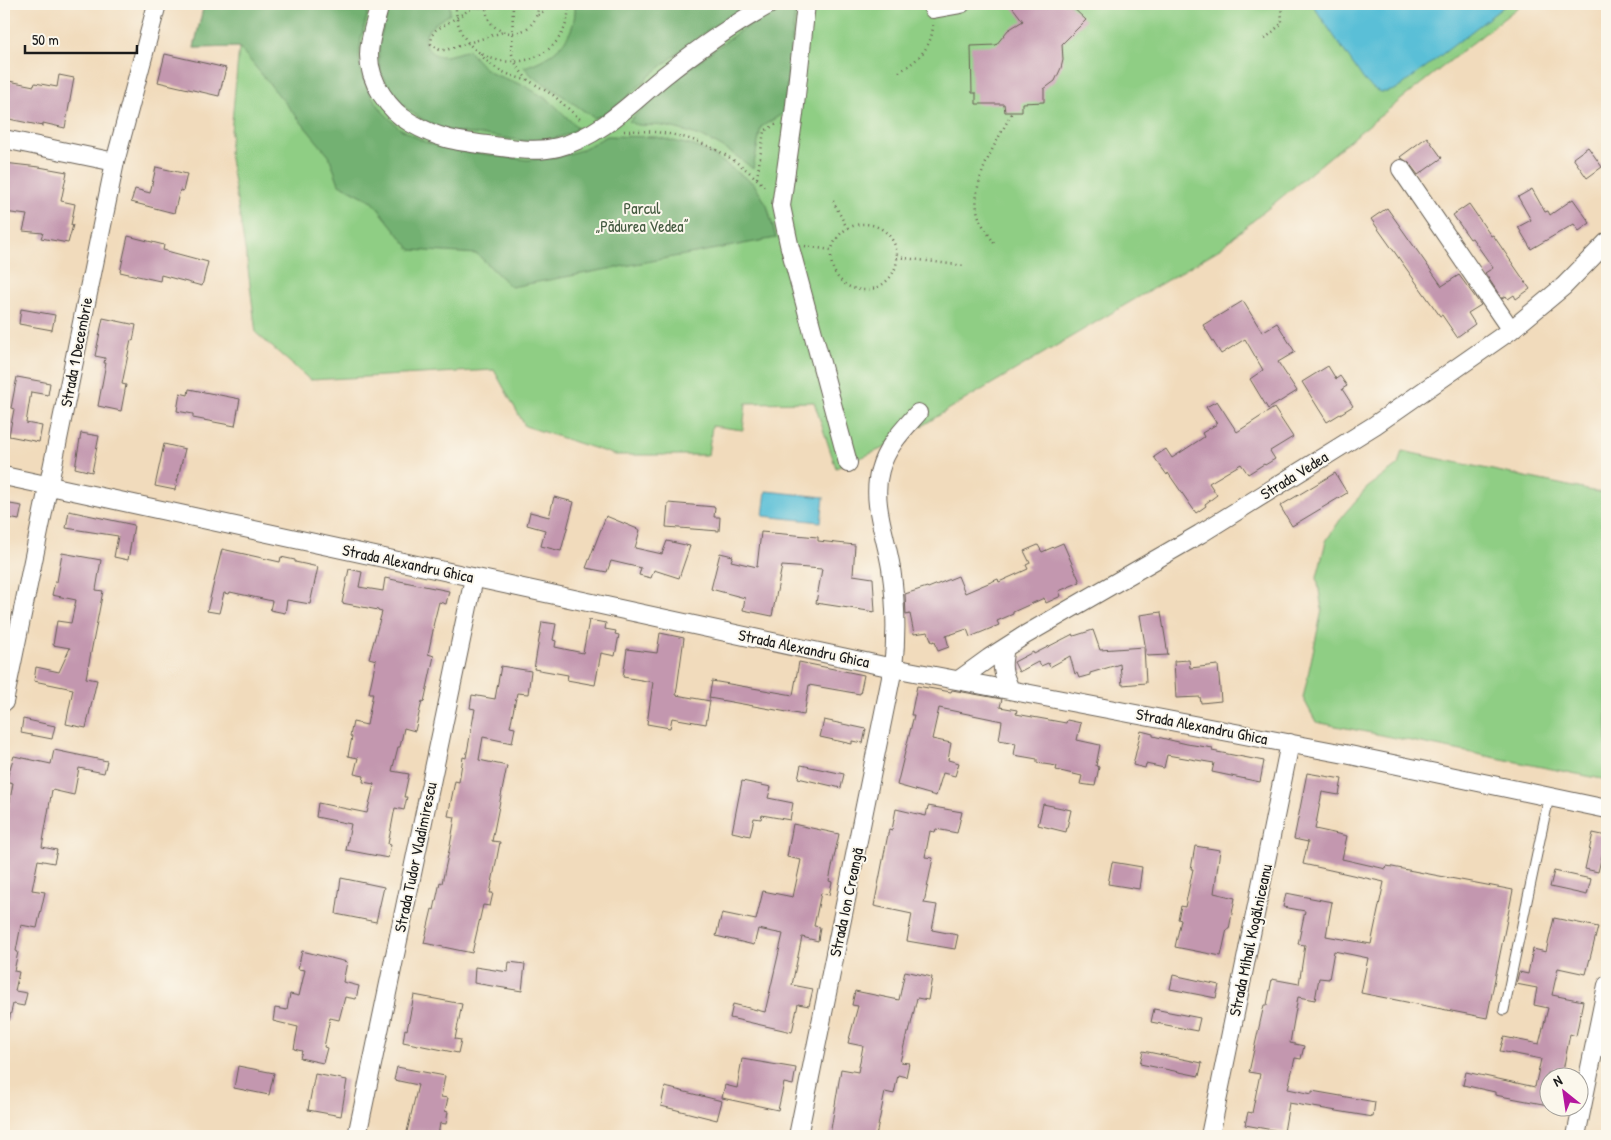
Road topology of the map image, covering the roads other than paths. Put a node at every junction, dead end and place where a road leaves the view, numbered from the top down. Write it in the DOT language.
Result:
graph roads {
  1 [pos="157,4"];
  2 [pos="380,4"];
  3 [pos="770,4"];
  4 [pos="806,4"];
  5 [pos="961,4"];
  6 [pos="932,11"];
  7 [pos="4,138"];
  8 [pos="115,162"];
  9 [pos="1401,169"];
  10 [pos="1607,242"];
  11 [pos="1511,330"];
  12 [pos="918,413"];
  13 [pos="848,463"];
  14 [pos="4,476"];
  15 [pos="49,485"];
  16 [pos="474,578"];
  17 [pos="1005,648"];
  18 [pos="894,668"];
  19 [pos="960,679"];
  20 [pos="1010,689"];
  21 [pos="4,702"];
  22 [pos="1290,743"];
  23 [pos="1548,797"];
  24 [pos="1607,809"];
  25 [pos="1607,985"];
  26 [pos="1504,1010"];
  27 [pos="357,1136"];
  28 [pos="798,1136"];
  29 [pos="1210,1136"];
  30 [pos="1576,1136"];
  1 -- 8 [label="street, Strada 1 Decembrie"];
  2 -- 3 [label="street"];
  4 -- 13 [label="street"];
  5 -- 6 [label="street"];
  7 -- 8 [label="street"];
  8 -- 15 [label="street, Strada 1 Decembrie"];
  9 -- 11 [label="street"];
  10 -- 11 [label="street, Strada Vedea"];
  11 -- 17 [label="street, Strada Vedea"];
  12 -- 18 [label="street, Strada Ion Creangă"];
  14 -- 15 [label="street, Strada Alexandru Ghica"];
  15 -- 16 [label="street, Strada Alexandru Ghica"];
  15 -- 21 [label="street, Strada 1 Decembrie"];
  16 -- 18 [label="street, Strada Alexandru Ghica"];
  16 -- 27 [label="street, Strada Tudor Vladimirescu"];
  17 -- 19 [label="street, Strada Vedea"];
  17 -- 20 [label="street"];
  18 -- 19 [label="street, Strada Alexandru Ghica"];
  18 -- 28 [label="street, Strada Ion Creangă"];
  19 -- 20 [label="street, Strada Alexandru Ghica"];
  20 -- 22 [label="street, Strada Alexandru Ghica"];
  22 -- 23 [label="street, Strada Alexandru Ghica"];
  22 -- 29 [label="street, Strada Mihail Kogălniceanu"];
  23 -- 24 [label="street, Strada Alexandru Ghica"];
  23 -- 26 [label="lane"];
  25 -- 30 [label="street"];
}
